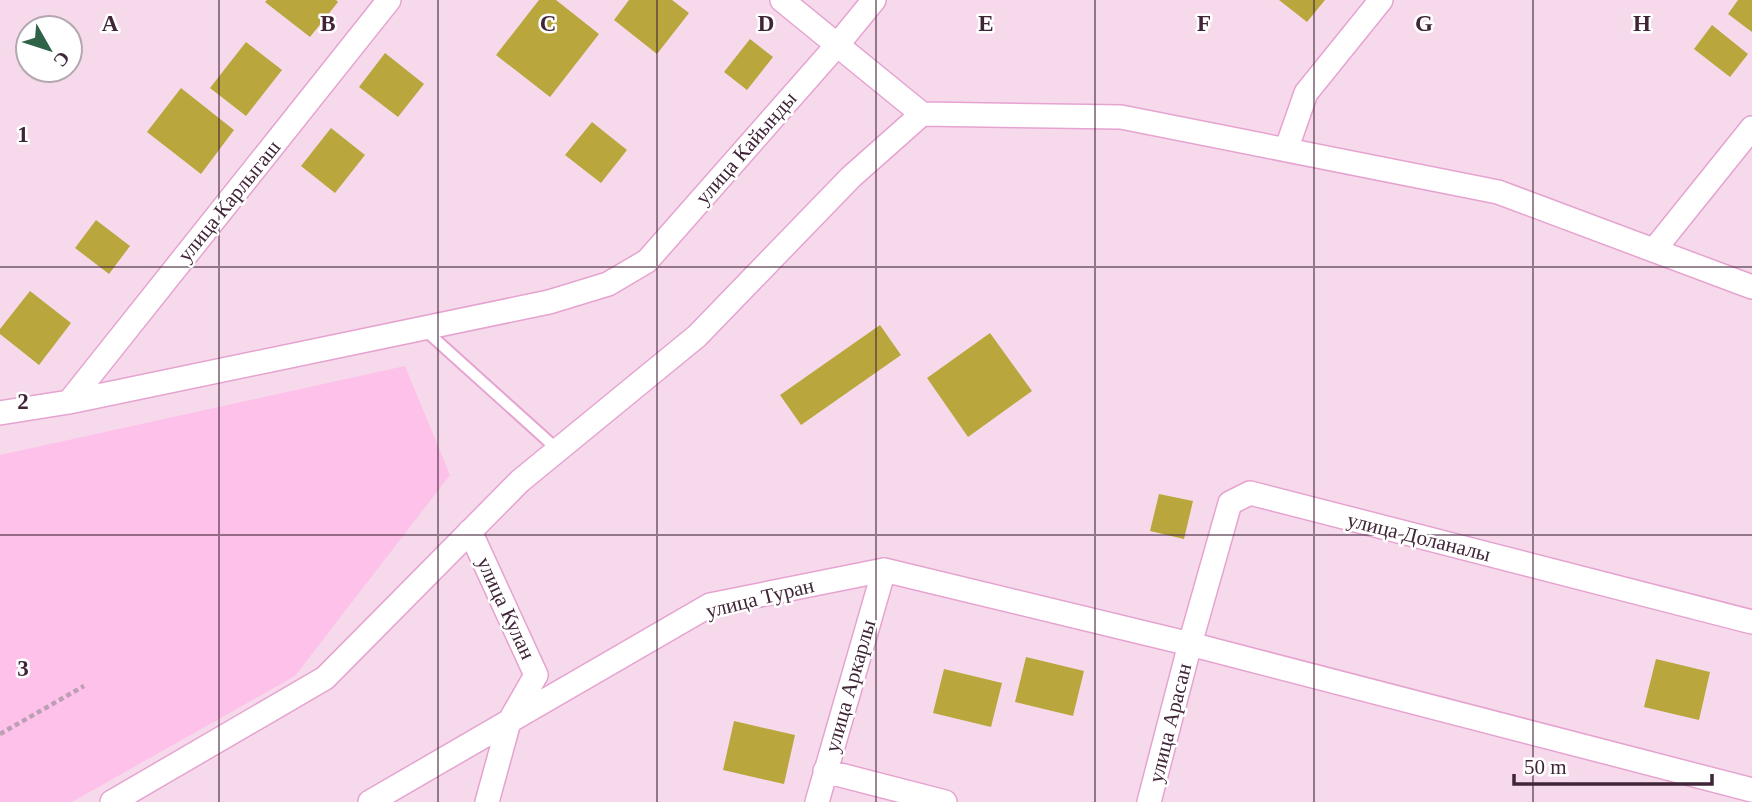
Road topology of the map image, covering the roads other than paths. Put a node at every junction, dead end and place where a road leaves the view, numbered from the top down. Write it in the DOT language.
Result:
graph roads {
  1 [pos="389,0"];
  2 [pos="782,0"];
  3 [pos="874,0"];
  4 [pos="1381,0"];
  5 [pos="838,44"];
  6 [pos="922,114"];
  7 [pos="1752,128"];
  8 [pos="1286,150"];
  9 [pos="1654,250"];
  10 [pos="1752,287"];
  11 [pos="423,328"];
  12 [pos="69,402"];
  13 [pos="0,412"];
  14 [pos="558,450"];
  15 [pos="470,531"];
  16 [pos="884,570"];
  17 [pos="1752,622"];
  18 [pos="1190,644"];
  19 [pos="509,722"];
  20 [pos="825,771"];
  21 [pos="1752,790"];
  22 [pos="112,802"];
  23 [pos="370,802"];
  24 [pos="487,802"];
  25 [pos="817,802"];
  26 [pos="945,802"];
  27 [pos="1149,802"];
  1 -- 12 [label="street, улица Карлыгаш"];
  2 -- 5 [label="street"];
  3 -- 5 [label="street, улица Кайынды"];
  4 -- 8 [label="street"];
  5 -- 6 [label="street"];
  5 -- 11 [label="street, улица Кайынды"];
  6 -- 8 [label="street"];
  6 -- 14 [label="street"];
  7 -- 9 [label="street"];
  8 -- 9 [label="street"];
  9 -- 10 [label="street"];
  11 -- 12 [label="street, улица Кайынды"];
  11 -- 14 [label="lane"];
  12 -- 13 [label="street, улица Кайынды"];
  14 -- 15 [label="street"];
  15 -- 19 [label="street, улица Кулан"];
  15 -- 22 [label="street"];
  16 -- 18 [label="street, улица Туран"];
  16 -- 19 [label="street, улица Туран"];
  16 -- 20 [label="street, улица Аркарлы"];
  17 -- 18 [label="street, улица Доланалы"];
  18 -- 21 [label="street, улица Туран"];
  18 -- 27 [label="street, улица Арасан"];
  19 -- 23 [label="street, улица Туран"];
  19 -- 24 [label="street, улица Кулан"];
  20 -- 25 [label="street, улица Аркарлы"];
  20 -- 26 [label="street"];
}
